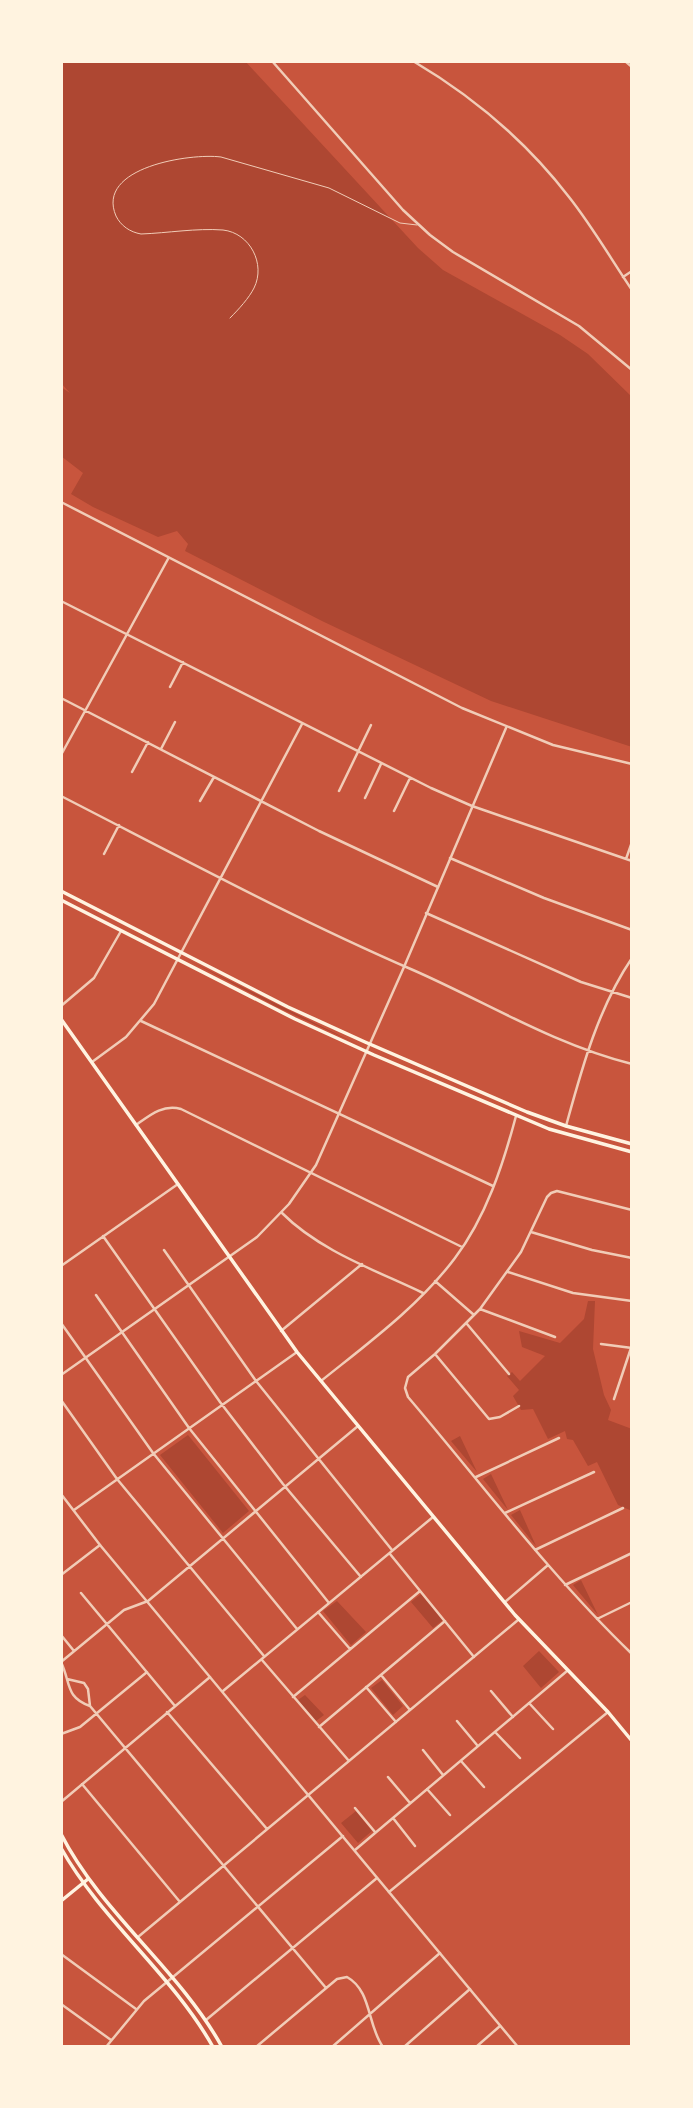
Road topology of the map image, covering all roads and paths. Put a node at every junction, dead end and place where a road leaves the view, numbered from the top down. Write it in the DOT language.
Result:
graph roads {
  1 [pos="272,61"];
  2 [pos="413,61"];
  3 [pos="625,61"];
  4 [pos="632,67"];
  5 [pos="420,226"];
  6 [pos="632,271"];
  7 [pos="623,277"];
  8 [pos="632,290"];
  9 [pos="230,318"];
  10 [pos="632,370"];
  11 [pos="61,502"];
  12 [pos="169,559"];
  13 [pos="61,601"];
  14 [pos="128,633"];
  15 [pos="183,662"];
  16 [pos="170,687"];
  17 [pos="61,698"];
  18 [pos="86,710"];
  19 [pos="175,722"];
  20 [pos="302,724"];
  21 [pos="371,725"];
  22 [pos="506,728"];
  23 [pos="148,742"];
  24 [pos="161,749"];
  25 [pos="358,752"];
  26 [pos="61,755"];
  27 [pos="381,764"];
  28 [pos="632,764"];
  29 [pos="132,772"];
  30 [pos="214,776"];
  31 [pos="410,778"];
  32 [pos="339,791"];
  33 [pos="61,796"];
  34 [pos="365,798"];
  35 [pos="200,801"];
  36 [pos="261,801"];
  37 [pos="472,806"];
  38 [pos="394,811"];
  39 [pos="119,825"];
  40 [pos="632,842"];
  41 [pos="104,854"];
  42 [pos="450,858"];
  43 [pos="626,859"];
  44 [pos="632,861"];
  45 [pos="221,878"];
  46 [pos="438,887"];
  47 [pos="61,891"];
  48 [pos="61,900"];
  49 [pos="426,913"];
  50 [pos="121,930"];
  51 [pos="632,930"];
  52 [pos="181,953"];
  53 [pos="632,958"];
  54 [pos="178,960"];
  55 [pos="404,967"];
  56 [pos="611,992"];
  57 [pos="632,998"];
  58 [pos="61,1006"];
  59 [pos="61,1019"];
  60 [pos="141,1021"];
  61 [pos="370,1044"];
  62 [pos="367,1052"];
  63 [pos="588,1052"];
  64 [pos="92,1062"];
  65 [pos="632,1064"];
  66 [pos="339,1114"];
  67 [pos="516,1116"];
  68 [pos="136,1125"];
  69 [pos="566,1126"];
  70 [pos="632,1144"];
  71 [pos="632,1152"];
  72 [pos="311,1173"];
  73 [pos="177,1184"];
  74 [pos="493,1186"];
  75 [pos="632,1210"];
  76 [pos="282,1213"];
  77 [pos="531,1233"];
  78 [pos="103,1236"];
  79 [pos="462,1247"];
  80 [pos="164,1251"];
  81 [pos="229,1257"];
  82 [pos="632,1258"];
  83 [pos="362,1264"];
  84 [pos="61,1266"];
  85 [pos="508,1272"];
  86 [pos="435,1281"];
  87 [pos="188,1285"];
  88 [pos="423,1293"];
  89 [pos="96,1295"];
  90 [pos="632,1301"];
  91 [pos="155,1309"];
  92 [pos="480,1309"];
  93 [pos="474,1315"];
  94 [pos="61,1323"];
  95 [pos="467,1324"];
  96 [pos="281,1331"];
  97 [pos="122,1332"];
  98 [pos="555,1336"];
  99 [pos="601,1343"];
  100 [pos="632,1348"];
  101 [pos="297,1352"];
  102 [pos="435,1354"];
  103 [pos="85,1357"];
  104 [pos="61,1374"];
  105 [pos="509,1374"];
  106 [pos="256,1381"];
  107 [pos="321,1381"];
  108 [pos="614,1399"];
  109 [pos="61,1400"];
  110 [pos="222,1405"];
  111 [pos="519,1406"];
  112 [pos="358,1426"];
  113 [pos="189,1428"];
  114 [pos="559,1438"];
  115 [pos="153,1454"];
  116 [pos="317,1460"];
  117 [pos="594,1472"];
  118 [pos="476,1477"];
  119 [pos="117,1479"];
  120 [pos="286,1486"];
  121 [pos="62,1495"];
  122 [pos="623,1508"];
  123 [pos="73,1510"];
  124 [pos="255,1512"];
  125 [pos="505,1513"];
  126 [pos="432,1517"];
  127 [pos="222,1540"];
  128 [pos="100,1545"];
  129 [pos="535,1550"];
  130 [pos="390,1552"];
  131 [pos="632,1553"];
  132 [pos="548,1565"];
  133 [pos="190,1567"];
  134 [pos="61,1574"];
  135 [pos="360,1577"];
  136 [pos="565,1585"];
  137 [pos="420,1591"];
  138 [pos="81,1593"];
  139 [pos="148,1601"];
  140 [pos="329,1602"];
  141 [pos="632,1602"];
  142 [pos="504,1603"];
  143 [pos="318,1612"];
  144 [pos="518,1619"];
  145 [pos="596,1619"];
  146 [pos="445,1621"];
  147 [pos="107,1624"];
  148 [pos="297,1629"];
  149 [pos="61,1635"];
  150 [pos="350,1649"];
  151 [pos="74,1651"];
  152 [pos="632,1654"];
  153 [pos="474,1657"];
  154 [pos="263,1658"];
  155 [pos="61,1662"];
  156 [pos="568,1671"];
  157 [pos="147,1672"];
  158 [pos="381,1675"];
  159 [pos="210,1677"];
  160 [pos="67,1679"];
  161 [pos="366,1687"];
  162 [pos="223,1691"];
  163 [pos="491,1691"];
  164 [pos="293,1697"];
  165 [pos="529,1703"];
  166 [pos="90,1706"];
  167 [pos="175,1706"];
  168 [pos="410,1710"];
  169 [pos="167,1712"];
  170 [pos="608,1712"];
  171 [pos="97,1714"];
  172 [pos="513,1717"];
  173 [pos="457,1721"];
  174 [pos="396,1722"];
  175 [pos="319,1727"];
  176 [pos="553,1729"];
  177 [pos="495,1732"];
  178 [pos="61,1734"];
  179 [pos="632,1741"];
  180 [pos="478,1746"];
  181 [pos="125,1748"];
  182 [pos="423,1750"];
  183 [pos="520,1758"];
  184 [pos="349,1761"];
  185 [pos="461,1761"];
  186 [pos="443,1775"];
  187 [pos="387,1777"];
  188 [pos="82,1784"];
  189 [pos="484,1787"];
  190 [pos="427,1789"];
  191 [pos="309,1795"];
  192 [pos="61,1802"];
  193 [pos="410,1803"];
  194 [pos="355,1808"];
  195 [pos="450,1815"];
  196 [pos="393,1818"];
  197 [pos="267,1829"];
  198 [pos="376,1832"];
  199 [pos="61,1834"];
  200 [pos="343,1836"];
  201 [pos="415,1846"];
  202 [pos="61,1848"];
  203 [pos="355,1850"];
  204 [pos="223,1866"];
  205 [pos="377,1878"];
  206 [pos="88,1879"];
  207 [pos="83,1883"];
  208 [pos="389,1892"];
  209 [pos="61,1901"];
  210 [pos="180,1902"];
  211 [pos="258,1907"];
  212 [pos="138,1937"];
  213 [pos="292,1948"];
  214 [pos="440,1953"];
  215 [pos="61,1954"];
  216 [pos="173,1979"];
  217 [pos="166,1983"];
  218 [pos="326,1988"];
  219 [pos="470,1989"];
  220 [pos="61,2004"];
  221 [pos="136,2009"];
  222 [pos="370,2015"];
  223 [pos="206,2020"];
  224 [pos="500,2025"];
  225 [pos="111,2040"];
  226 [pos="106,2047"];
  227 [pos="213,2047"];
  228 [pos="222,2047"];
  229 [pos="256,2047"];
  230 [pos="332,2047"];
  231 [pos="383,2047"];
  232 [pos="404,2047"];
  233 [pos="476,2047"];
  234 [pos="518,2047"];
  1 -- 5 [label="street"];
  2 -- 7 [label="street"];
  3 -- 4 [label="street"];
  5 -- 9 [label="lane"];
  5 -- 10 [label="street"];
  6 -- 7 [label="street"];
  7 -- 8 [label="street"];
  11 -- 12 [label="street"];
  12 -- 14 [label="street"];
  12 -- 22 [label="street"];
  13 -- 14 [label="street"];
  14 -- 15 [label="street"];
  14 -- 18 [label="street"];
  15 -- 16 [label="street"];
  15 -- 20 [label="street"];
  17 -- 18 [label="street"];
  18 -- 23 [label="street"];
  18 -- 26 [label="street"];
  19 -- 24 [label="street"];
  20 -- 25 [label="street"];
  20 -- 36 [label="street"];
  21 -- 25 [label="street"];
  22 -- 28 [label="street"];
  22 -- 37 [label="street"];
  23 -- 24 [label="street"];
  23 -- 29 [label="street"];
  24 -- 30 [label="street"];
  25 -- 27 [label="street"];
  25 -- 32 [label="street"];
  27 -- 31 [label="street"];
  27 -- 34 [label="street"];
  30 -- 35 [label="street"];
  30 -- 36 [label="street"];
  31 -- 37 [label="street"];
  31 -- 38 [label="street"];
  33 -- 39 [label="street"];
  36 -- 45 [label="street"];
  36 -- 46 [label="street"];
  37 -- 42 [label="street"];
  37 -- 43 [label="street"];
  39 -- 41 [label="street"];
  39 -- 45 [label="street"];
  40 -- 43 [label="street"];
  42 -- 46 [label="street"];
  42 -- 51 [label="street"];
  43 -- 44 [label="street"];
  45 -- 52 [label="street"];
  45 -- 55 [label="street"];
  46 -- 49 [label="street"];
  47 -- 52 [label="main road"];
  48 -- 50 [label="main road"];
  49 -- 55 [label="street"];
  49 -- 56 [label="street"];
  50 -- 54 [label="main road"];
  50 -- 58 [label="street"];
  52 -- 54 [label="street"];
  52 -- 61 [label="main road"];
  53 -- 56 [label="street"];
  54 -- 60 [label="street"];
  54 -- 62 [label="main road"];
  55 -- 61 [label="street"];
  55 -- 63 [label="street"];
  56 -- 57 [label="street"];
  56 -- 63 [label="street"];
  59 -- 64 [label="main road"];
  60 -- 64 [label="street"];
  60 -- 66 [label="street"];
  61 -- 62 [label="street"];
  61 -- 69 [label="main road"];
  62 -- 66 [label="street"];
  62 -- 67 [label="main road"];
  63 -- 65 [label="street"];
  63 -- 69 [label="street"];
  64 -- 68 [label="main road"];
  66 -- 72 [label="street"];
  66 -- 74 [label="street"];
  67 -- 71 [label="main road"];
  67 -- 74 [label="street"];
  68 -- 72 [label="street"];
  68 -- 73 [label="main road"];
  69 -- 70 [label="main road"];
  72 -- 76 [label="street"];
  72 -- 79 [label="street"];
  73 -- 78 [label="street"];
  73 -- 81 [label="main road"];
  74 -- 79 [label="street"];
  75 -- 77 [label="street"];
  76 -- 81 [label="street"];
  76 -- 83 [label="street"];
  77 -- 82 [label="street"];
  77 -- 85 [label="street"];
  78 -- 84 [label="street"];
  78 -- 91 [label="street"];
  79 -- 86 [label="street"];
  80 -- 87 [label="street"];
  81 -- 87 [label="street"];
  81 -- 96 [label="main road"];
  83 -- 88 [label="street"];
  83 -- 96 [label="street"];
  85 -- 90 [label="street"];
  85 -- 92 [label="street"];
  86 -- 88 [label="street"];
  86 -- 93 [label="street"];
  87 -- 91 [label="street"];
  87 -- 106 [label="street"];
  88 -- 107 [label="street"];
  89 -- 97 [label="street"];
  91 -- 97 [label="street"];
  91 -- 110 [label="street"];
  92 -- 93 [label="street"];
  92 -- 98 [label="street"];
  93 -- 95 [label="street"];
  94 -- 103 [label="street"];
  95 -- 102 [label="street"];
  95 -- 105 [label="street"];
  96 -- 101 [label="main road"];
  97 -- 103 [label="street"];
  97 -- 113 [label="street"];
  99 -- 100 [label="street"];
  100 -- 108 [label="street"];
  101 -- 106 [label="street"];
  101 -- 107 [label="main road"];
  102 -- 111 [label="street"];
  102 -- 118 [label="street"];
  103 -- 104 [label="street"];
  103 -- 115 [label="street"];
  106 -- 110 [label="street"];
  106 -- 116 [label="street"];
  107 -- 112 [label="main road"];
  109 -- 119 [label="street"];
  110 -- 113 [label="street"];
  110 -- 120 [label="street"];
  112 -- 116 [label="street"];
  112 -- 126 [label="main road"];
  113 -- 115 [label="street"];
  113 -- 124 [label="street"];
  114 -- 118 [label="street"];
  115 -- 119 [label="street"];
  115 -- 127 [label="street"];
  116 -- 120 [label="street"];
  116 -- 130 [label="street"];
  117 -- 125 [label="street"];
  118 -- 125 [label="street"];
  119 -- 123 [label="street"];
  119 -- 133 [label="street"];
  120 -- 124 [label="street"];
  120 -- 135 [label="street"];
  121 -- 123 [label="street"];
  122 -- 129 [label="street"];
  123 -- 128 [label="street"];
  124 -- 127 [label="street"];
  124 -- 140 [label="street"];
  125 -- 129 [label="street"];
  126 -- 130 [label="street"];
  126 -- 142 [label="main road"];
  127 -- 133 [label="street"];
  127 -- 148 [label="street"];
  128 -- 134 [label="street"];
  128 -- 139 [label="street"];
  129 -- 132 [label="street"];
  130 -- 135 [label="street"];
  130 -- 137 [label="street"];
  131 -- 136 [label="street"];
  132 -- 136 [label="street"];
  132 -- 142 [label="street"];
  133 -- 139 [label="street"];
  133 -- 154 [label="street"];
  135 -- 140 [label="street"];
  136 -- 145 [label="street"];
  137 -- 146 [label="street"];
  137 -- 150 [label="street"];
  138 -- 147 [label="street"];
  139 -- 147 [label="street"];
  139 -- 159 [label="street"];
  140 -- 143 [label="street"];
  141 -- 145 [label="street"];
  142 -- 144 [label="main road"];
  143 -- 148 [label="street"];
  143 -- 150 [label="street"];
  144 -- 153 [label="street"];
  144 -- 156 [label="main road"];
  145 -- 152 [label="street"];
  146 -- 153 [label="street"];
  146 -- 158 [label="street"];
  147 -- 151 [label="street"];
  147 -- 157 [label="street"];
  148 -- 154 [label="street"];
  149 -- 151 [label="street"];
  150 -- 164 [label="street"];
  151 -- 155 [label="street"];
  153 -- 168 [label="street"];
  154 -- 162 [label="street"];
  154 -- 164 [label="street"];
  155 -- 160 [label="street"];
  156 -- 165 [label="street"];
  156 -- 170 [label="main road"];
  157 -- 167 [label="street"];
  157 -- 171 [label="street"];
  158 -- 161 [label="street"];
  158 -- 168 [label="street"];
  159 -- 162 [label="street"];
  159 -- 167 [label="street"];
  160 -- 166 [label="street"];
  160 -- 166 [label="street"];
  161 -- 174 [label="street"];
  161 -- 175 [label="street"];
  162 -- 191 [label="street"];
  163 -- 172 [label="street"];
  164 -- 175 [label="street"];
  165 -- 172 [label="street"];
  165 -- 176 [label="street"];
  166 -- 171 [label="street"];
  167 -- 169 [label="street"];
  168 -- 174 [label="street"];
  169 -- 181 [label="street"];
  169 -- 197 [label="street"];
  170 -- 179 [label="main road"];
  170 -- 208 [label="street"];
  171 -- 178 [label="street"];
  171 -- 181 [label="street"];
  172 -- 177 [label="street"];
  173 -- 180 [label="street"];
  174 -- 184 [label="street"];
  175 -- 184 [label="street"];
  177 -- 180 [label="street"];
  177 -- 183 [label="street"];
  180 -- 185 [label="street"];
  181 -- 188 [label="street"];
  181 -- 204 [label="street"];
  182 -- 186 [label="street"];
  184 -- 191 [label="street"];
  185 -- 186 [label="street"];
  185 -- 189 [label="street"];
  186 -- 190 [label="street"];
  187 -- 193 [label="street"];
  188 -- 192 [label="street"];
  188 -- 210 [label="street"];
  190 -- 193 [label="street"];
  190 -- 195 [label="street"];
  191 -- 197 [label="street"];
  191 -- 200 [label="street"];
  193 -- 196 [label="street"];
  194 -- 198 [label="street"];
  196 -- 198 [label="street"];
  196 -- 201 [label="street"];
  197 -- 204 [label="street"];
  198 -- 203 [label="street"];
  199 -- 206 [label="main road"];
  200 -- 203 [label="street"];
  200 -- 211 [label="street"];
  202 -- 207 [label="main road"];
  203 -- 205 [label="street"];
  204 -- 210 [label="street"];
  204 -- 211 [label="street"];
  205 -- 208 [label="street"];
  205 -- 213 [label="street"];
  206 -- 207 [label="main road"];
  206 -- 212 [label="main road"];
  207 -- 209 [label="main road"];
  207 -- 217 [label="main road"];
  208 -- 214 [label="street"];
  210 -- 212 [label="street"];
  211 -- 213 [label="street"];
  211 -- 216 [label="street"];
  212 -- 216 [label="main road"];
  213 -- 218 [label="street"];
  213 -- 223 [label="street"];
  214 -- 219 [label="street"];
  214 -- 222 [label="street"];
  215 -- 221 [label="street"];
  216 -- 217 [label="street"];
  216 -- 223 [label="main road"];
  217 -- 221 [label="street"];
  217 -- 227 [label="main road"];
  218 -- 222 [label="street"];
  218 -- 229 [label="street"];
  219 -- 224 [label="street"];
  219 -- 232 [label="street"];
  220 -- 225 [label="street"];
  221 -- 225 [label="street"];
  222 -- 230 [label="street"];
  222 -- 231 [label="street"];
  223 -- 228 [label="main road"];
  224 -- 233 [label="street"];
  224 -- 234 [label="street"];
  225 -- 226 [label="street"];
}
